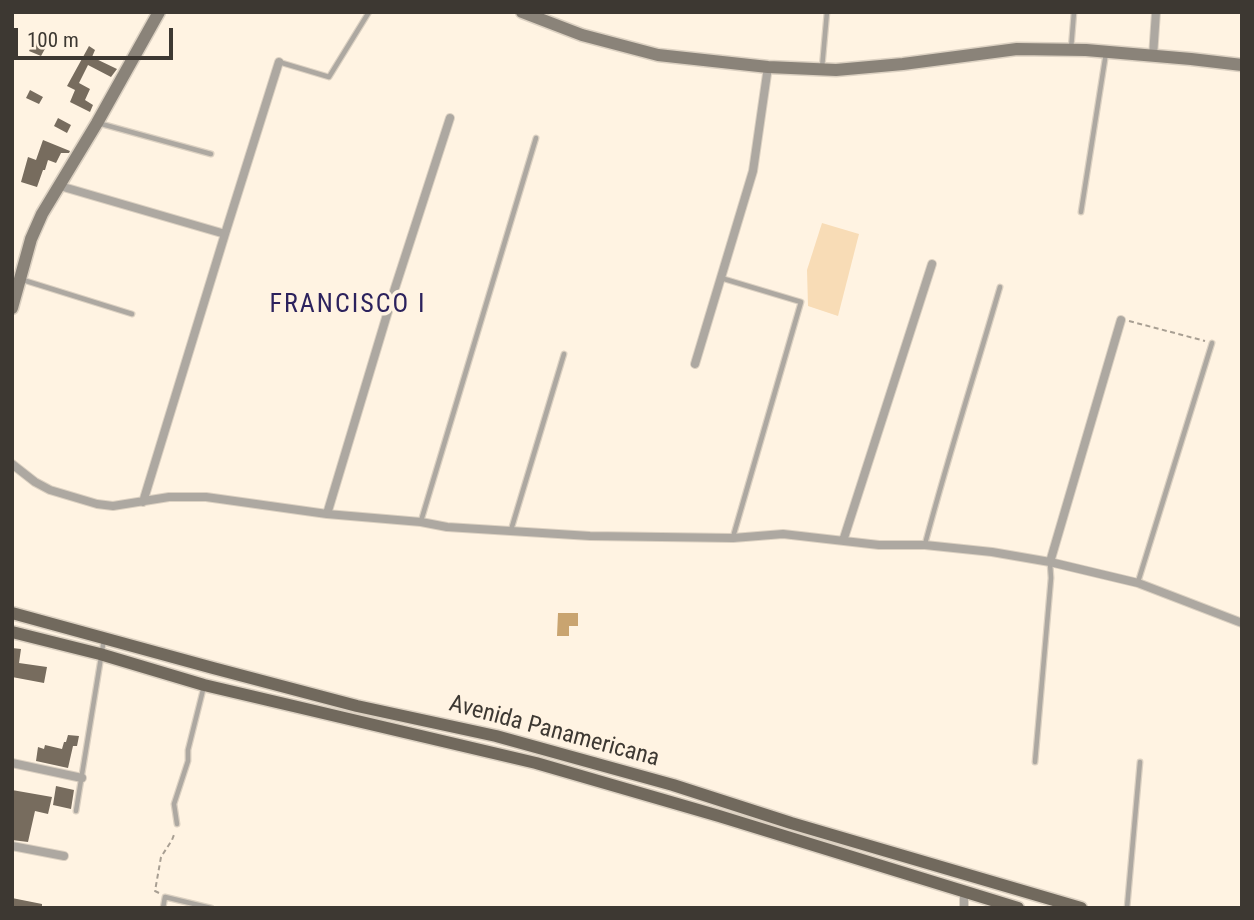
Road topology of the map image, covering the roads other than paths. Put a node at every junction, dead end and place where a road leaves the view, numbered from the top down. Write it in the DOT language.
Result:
graph roads {
  1 [pos="159,12"];
  2 [pos="369,12"];
  3 [pos="522,12"];
  4 [pos="827,12"];
  5 [pos="1074,12"];
  6 [pos="1156,12"];
  7 [pos="1070,50"];
  8 [pos="1107,52"];
  9 [pos="1153,56"];
  10 [pos="279,62"];
  11 [pos="1242,65"];
  12 [pos="768,67"];
  13 [pos="822,69"];
  14 [pos="450,118"];
  15 [pos="97,123"];
  16 [pos="536,138"];
  17 [pos="211,154"];
  18 [pos="60,186"];
  19 [pos="1081,212"];
  20 [pos="225,234"];
  21 [pos="932,264"];
  22 [pos="19,278"];
  23 [pos="721,278"];
  24 [pos="1000,287"];
  25 [pos="12,308"];
  26 [pos="132,314"];
  27 [pos="1121,320"];
  28 [pos="1212,343"];
  29 [pos="564,354"];
  30 [pos="695,364"];
  31 [pos="12,464"];
  32 [pos="143,502"];
  33 [pos="327,514"];
  34 [pos="421,522"];
  35 [pos="511,530"];
  36 [pos="733,538"];
  37 [pos="843,541"];
  38 [pos="925,545"];
  39 [pos="1050,562"];
  40 [pos="1138,583"];
  41 [pos="12,613"];
  42 [pos="1242,623"];
  43 [pos="12,632"];
  44 [pos="104,637"];
  45 [pos="100,654"];
  46 [pos="244,677"];
  47 [pos="204,685"];
  48 [pos="241,693"];
  49 [pos="357,706"];
  50 [pos="353,719"];
  51 [pos="426,720"];
  52 [pos="422,736"];
  53 [pos="1035,762"];
  54 [pos="1140,762"];
  55 [pos="12,763"];
  56 [pos="82,778"];
  57 [pos="674,785"];
  58 [pos="668,802"];
  59 [pos="76,811"];
  60 [pos="177,824"];
  61 [pos="860,843"];
  62 [pos="12,846"];
  63 [pos="64,856"];
  64 [pos="855,858"];
  65 [pos="1023,891"];
  66 [pos="964,892"];
  67 [pos="163,908"];
  68 [pos="211,908"];
  69 [pos="964,908"];
  70 [pos="1018,908"];
  71 [pos="1081,908"];
  72 [pos="1127,908"];
  1 -- 15 [label="main road"];
  2 -- 10 [label="lane"];
  3 -- 12 [label="main road"];
  4 -- 13 [label="lane"];
  5 -- 7 [label="lane"];
  6 -- 9 [label="street"];
  7 -- 8 [label="main road"];
  7 -- 13 [label="main road"];
  8 -- 9 [label="main road"];
  8 -- 19 [label="lane"];
  9 -- 11 [label="main road"];
  10 -- 20 [label="street"];
  12 -- 13 [label="main road"];
  12 -- 23 [label="street"];
  14 -- 33 [label="street"];
  15 -- 17 [label="lane"];
  15 -- 18 [label="main road"];
  16 -- 34 [label="lane"];
  18 -- 20 [label="street"];
  18 -- 22 [label="main road"];
  20 -- 32 [label="street"];
  21 -- 37 [label="street"];
  22 -- 25 [label="main road"];
  22 -- 26 [label="lane"];
  23 -- 30 [label="street"];
  23 -- 36 [label="lane"];
  24 -- 38 [label="lane"];
  27 -- 39 [label="street"];
  28 -- 40 [label="lane"];
  29 -- 35 [label="lane"];
  31 -- 32 [label="street"];
  32 -- 33 [label="street"];
  33 -- 34 [label="street"];
  34 -- 35 [label="street"];
  35 -- 36 [label="street"];
  36 -- 37 [label="street"];
  37 -- 38 [label="street"];
  38 -- 39 [label="street"];
  39 -- 40 [label="street"];
  39 -- 53 [label="lane"];
  40 -- 42 [label="street"];
  41 -- 44 [label="main road, Avenida Panamericana"];
  43 -- 45 [label="main road, Avenida Panamericana"];
  44 -- 45 [label="lane"];
  44 -- 46 [label="main road, Avenida Panamericana"];
  45 -- 47 [label="main road, Avenida Panamericana"];
  45 -- 56 [label="lane"];
  46 -- 48 [label="main road"];
  46 -- 49 [label="main road, Avenida Panamericana"];
  47 -- 48 [label="main road, Avenida Panamericana"];
  47 -- 60 [label="lane"];
  48 -- 50 [label="main road, Avenida Panamericana"];
  49 -- 50 [label="main road"];
  49 -- 51 [label="main road, Avenida Panamericana"];
  50 -- 52 [label="main road, Avenida Panamericana"];
  51 -- 52 [label="main road"];
  51 -- 57 [label="main road, Avenida Panamericana"];
  52 -- 58 [label="main road, Avenida Panamericana"];
  54 -- 72 [label="lane"];
  55 -- 56 [label="street"];
  56 -- 59 [label="lane"];
  57 -- 58 [label="main road"];
  57 -- 61 [label="main road, Avenida Panamericana"];
  58 -- 64 [label="main road, Avenida Panamericana"];
  61 -- 64 [label="main road"];
  61 -- 65 [label="main road, Avenida Panamericana"];
  62 -- 63 [label="street"];
  64 -- 66 [label="main road, Avenida Panamericana"];
  65 -- 70 [label="main road"];
  65 -- 71 [label="main road, Avenida Panamericana"];
  66 -- 69 [label="street"];
  66 -- 70 [label="main road, Avenida Panamericana"];
  67 -- 68 [label="lane"];
}
